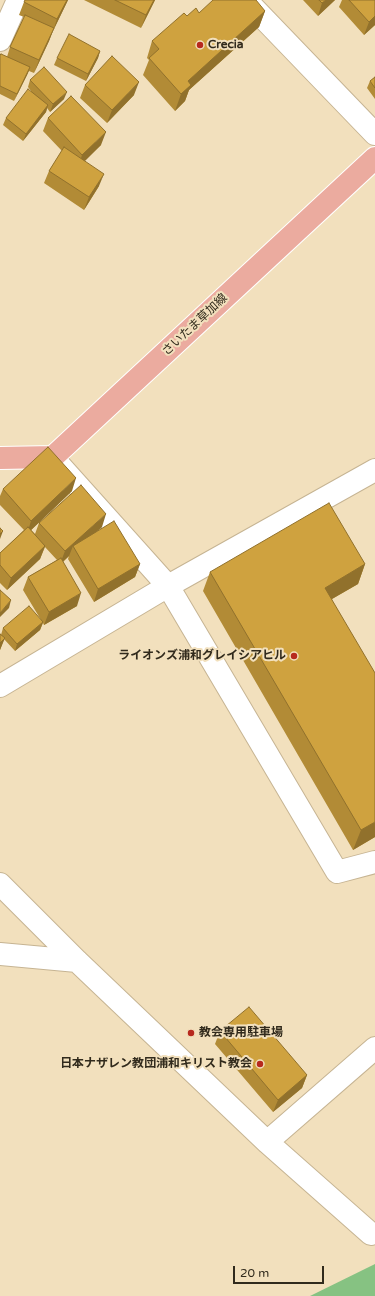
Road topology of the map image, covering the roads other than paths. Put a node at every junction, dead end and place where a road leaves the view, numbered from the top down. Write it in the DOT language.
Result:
graph roads {
  1 [pos="18,0"];
  2 [pos="246,0"];
  3 [pos="0,40"];
  4 [pos="375,134"];
  5 [pos="375,158"];
  6 [pos="53,457"];
  7 [pos="0,458"];
  8 [pos="375,470"];
  9 [pos="168,586"];
  10 [pos="0,686"];
  11 [pos="375,862"];
  12 [pos="0,884"];
  13 [pos="0,954"];
  14 [pos="77,961"];
  15 [pos="375,1048"];
  16 [pos="267,1142"];
  17 [pos="371,1234"];
  1 -- 3 [label="street"];
  2 -- 4 [label="street"];
  5 -- 6 [label="main road, さいたま草加線"];
  6 -- 7 [label="main road"];
  6 -- 9 [label="street"];
  8 -- 9 [label="street"];
  9 -- 10 [label="street"];
  9 -- 11 [label="street"];
  12 -- 14 [label="street"];
  13 -- 14 [label="street"];
  14 -- 16 [label="street"];
  15 -- 16 [label="street"];
  16 -- 17 [label="street"];
}
